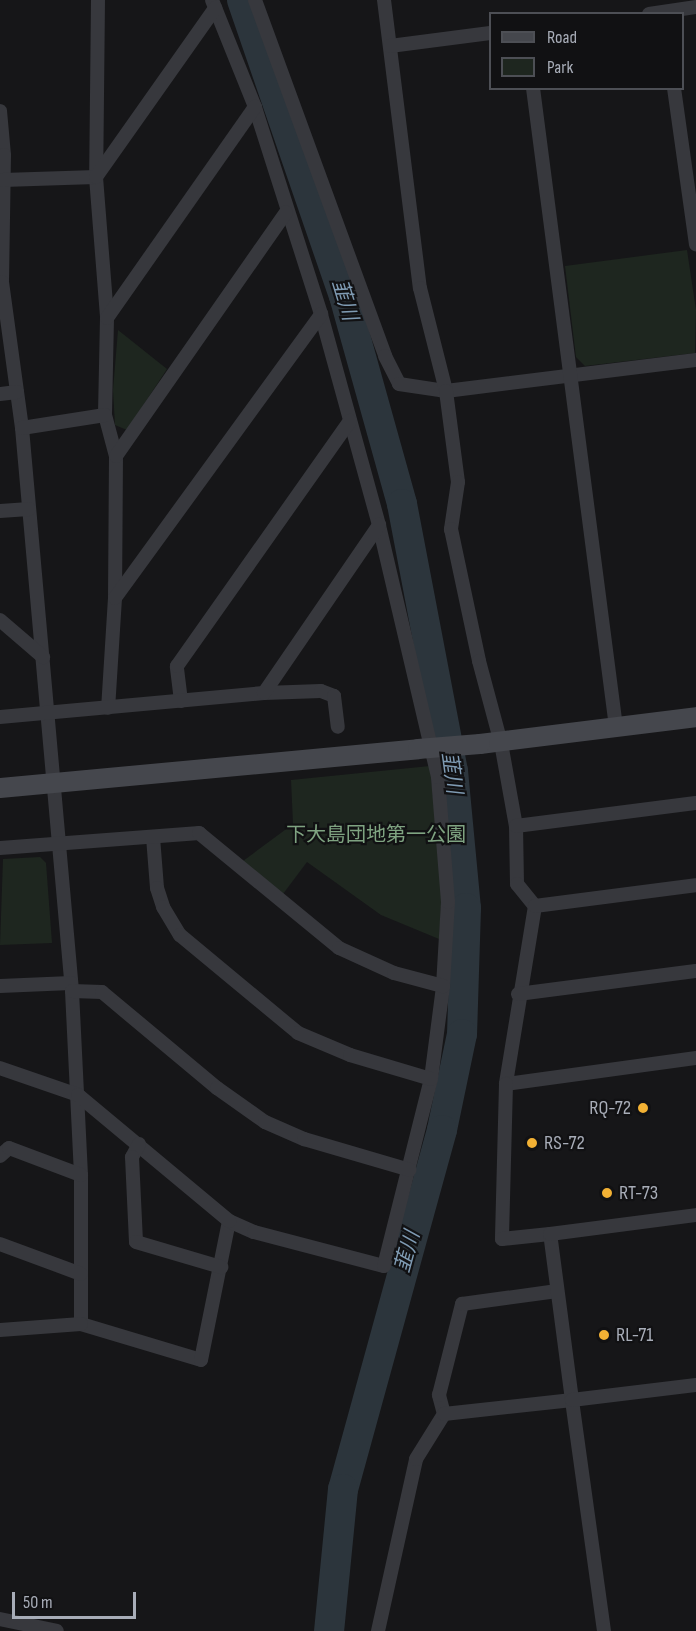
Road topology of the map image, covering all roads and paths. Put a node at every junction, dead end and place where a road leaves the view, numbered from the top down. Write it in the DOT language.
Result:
graph roads {
  1 [pos="98,0"];
  2 [pos="255,0"];
  3 [pos="384,0"];
  4 [pos="213,4"];
  5 [pos="696,7"];
  6 [pos="660,10"];
  7 [pos="489,33"];
  8 [pos="390,46"];
  9 [pos="533,90"];
  10 [pos="674,90"];
  11 [pos="255,107"];
  12 [pos="0,111"];
  13 [pos="689,149"];
  14 [pos="2,155"];
  15 [pos="96,177"];
  16 [pos="3,180"];
  17 [pos="286,212"];
  18 [pos="696,244"];
  19 [pos="321,314"];
  20 [pos="107,318"];
  21 [pos="696,360"];
  22 [pos="571,375"];
  23 [pos="446,391"];
  24 [pos="17,392"];
  25 [pos="0,394"];
  26 [pos="105,416"];
  27 [pos="350,421"];
  28 [pos="22,428"];
  29 [pos="116,456"];
  30 [pos="29,508"];
  31 [pos="0,511"];
  32 [pos="379,525"];
  33 [pos="115,598"];
  34 [pos="0,620"];
  35 [pos="43,657"];
  36 [pos="264,693"];
  37 [pos="181,701"];
  38 [pos="108,708"];
  39 [pos="48,715"];
  40 [pos="0,717"];
  41 [pos="696,717"];
  42 [pos="338,727"];
  43 [pos="616,727"];
  44 [pos="501,743"];
  45 [pos="54,783"];
  46 [pos="0,788"];
  47 [pos="696,803"];
  48 [pos="516,826"];
  49 [pos="153,837"];
  50 [pos="58,846"];
  51 [pos="0,848"];
  52 [pos="696,885"];
  53 [pos="535,906"];
  54 [pos="696,971"];
  55 [pos="0,986"];
  56 [pos="443,986"];
  57 [pos="71,987"];
  58 [pos="518,994"];
  59 [pos="696,1058"];
  60 [pos="0,1068"];
  61 [pos="431,1079"];
  62 [pos="506,1084"];
  63 [pos="78,1095"];
  64 [pos="140,1144"];
  65 [pos="0,1156"];
  66 [pos="410,1170"];
  67 [pos="81,1175"];
  68 [pos="696,1215"];
  69 [pos="229,1221"];
  70 [pos="550,1234"];
  71 [pos="0,1244"];
  72 [pos="221,1267"];
  73 [pos="81,1274"];
  74 [pos="557,1292"];
  75 [pos="81,1324"];
  76 [pos="0,1330"];
  77 [pos="696,1385"];
  78 [pos="572,1400"];
  79 [pos="444,1414"];
  80 [pos="0,1619"];
  81 [pos="57,1631"];
  82 [pos="378,1631"];
  83 [pos="604,1631"];
  1 -- 15 [label="street"];
  2 -- 23 [label="street"];
  3 -- 8 [label="street"];
  4 -- 11 [label="street"];
  4 -- 15 [label="street"];
  5 -- 6 [label="street"];
  7 -- 8 [label="street"];
  8 -- 23 [label="street"];
  9 -- 22 [label="street"];
  10 -- 13 [label="street"];
  11 -- 17 [label="street"];
  11 -- 20 [label="street"];
  12 -- 14 [label="street"];
  13 -- 18 [label="street"];
  14 -- 16 [label="street"];
  15 -- 16 [label="street"];
  15 -- 20 [label="street"];
  16 -- 24 [label="street"];
  17 -- 19 [label="street"];
  17 -- 29 [label="street"];
  19 -- 27 [label="street"];
  19 -- 33 [label="street"];
  20 -- 26 [label="street"];
  21 -- 22 [label="street"];
  22 -- 23 [label="street"];
  22 -- 43 [label="street"];
  23 -- 44 [label="street"];
  24 -- 25 [label="street"];
  24 -- 28 [label="street"];
  26 -- 28 [label="street"];
  26 -- 29 [label="street"];
  27 -- 32 [label="street"];
  27 -- 37 [label="street"];
  28 -- 30 [label="street"];
  29 -- 33 [label="street"];
  30 -- 31 [label="street"];
  30 -- 35 [label="street"];
  32 -- 36 [label="street"];
  32 -- 56 [label="street"];
  33 -- 38 [label="street"];
  34 -- 35 [label="street"];
  35 -- 39 [label="street"];
  36 -- 37 [label="street"];
  36 -- 42 [label="street"];
  37 -- 38 [label="street"];
  38 -- 39 [label="street"];
  39 -- 40 [label="street"];
  39 -- 45 [label="street"];
  41 -- 43 [label="street"];
  43 -- 44 [label="street"];
  44 -- 45 [label="street, bridge"];
  44 -- 48 [label="street"];
  45 -- 46 [label="street"];
  45 -- 50 [label="street"];
  47 -- 48 [label="street"];
  48 -- 53 [label="street"];
  49 -- 50 [label="street"];
  49 -- 56 [label="street"];
  49 -- 61 [label="street"];
  50 -- 51 [label="street"];
  50 -- 57 [label="street"];
  52 -- 53 [label="street"];
  53 -- 58 [label="street"];
  54 -- 58 [label="street"];
  55 -- 57 [label="street"];
  56 -- 61 [label="street"];
  57 -- 63 [label="street"];
  57 -- 66 [label="street"];
  58 -- 62 [label="street"];
  59 -- 62 [label="street"];
  60 -- 63 [label="street"];
  61 -- 66 [label="street"];
  62 -- 70 [label="street"];
  63 -- 64 [label="street"];
  63 -- 67 [label="street"];
  64 -- 69 [label="street"];
  64 -- 72 [label="street"];
  65 -- 67 [label="street"];
  66 -- 69 [label="street"];
  67 -- 73 [label="street"];
  68 -- 70 [label="street"];
  69 -- 72 [label="street"];
  70 -- 74 [label="street"];
  71 -- 73 [label="street"];
  72 -- 75 [label="street"];
  73 -- 75 [label="street"];
  74 -- 78 [label="street"];
  74 -- 79 [label="street"];
  75 -- 76 [label="street"];
  77 -- 78 [label="street"];
  78 -- 79 [label="street"];
  78 -- 83 [label="street"];
  79 -- 82 [label="street"];
  80 -- 81 [label="street"];
}
